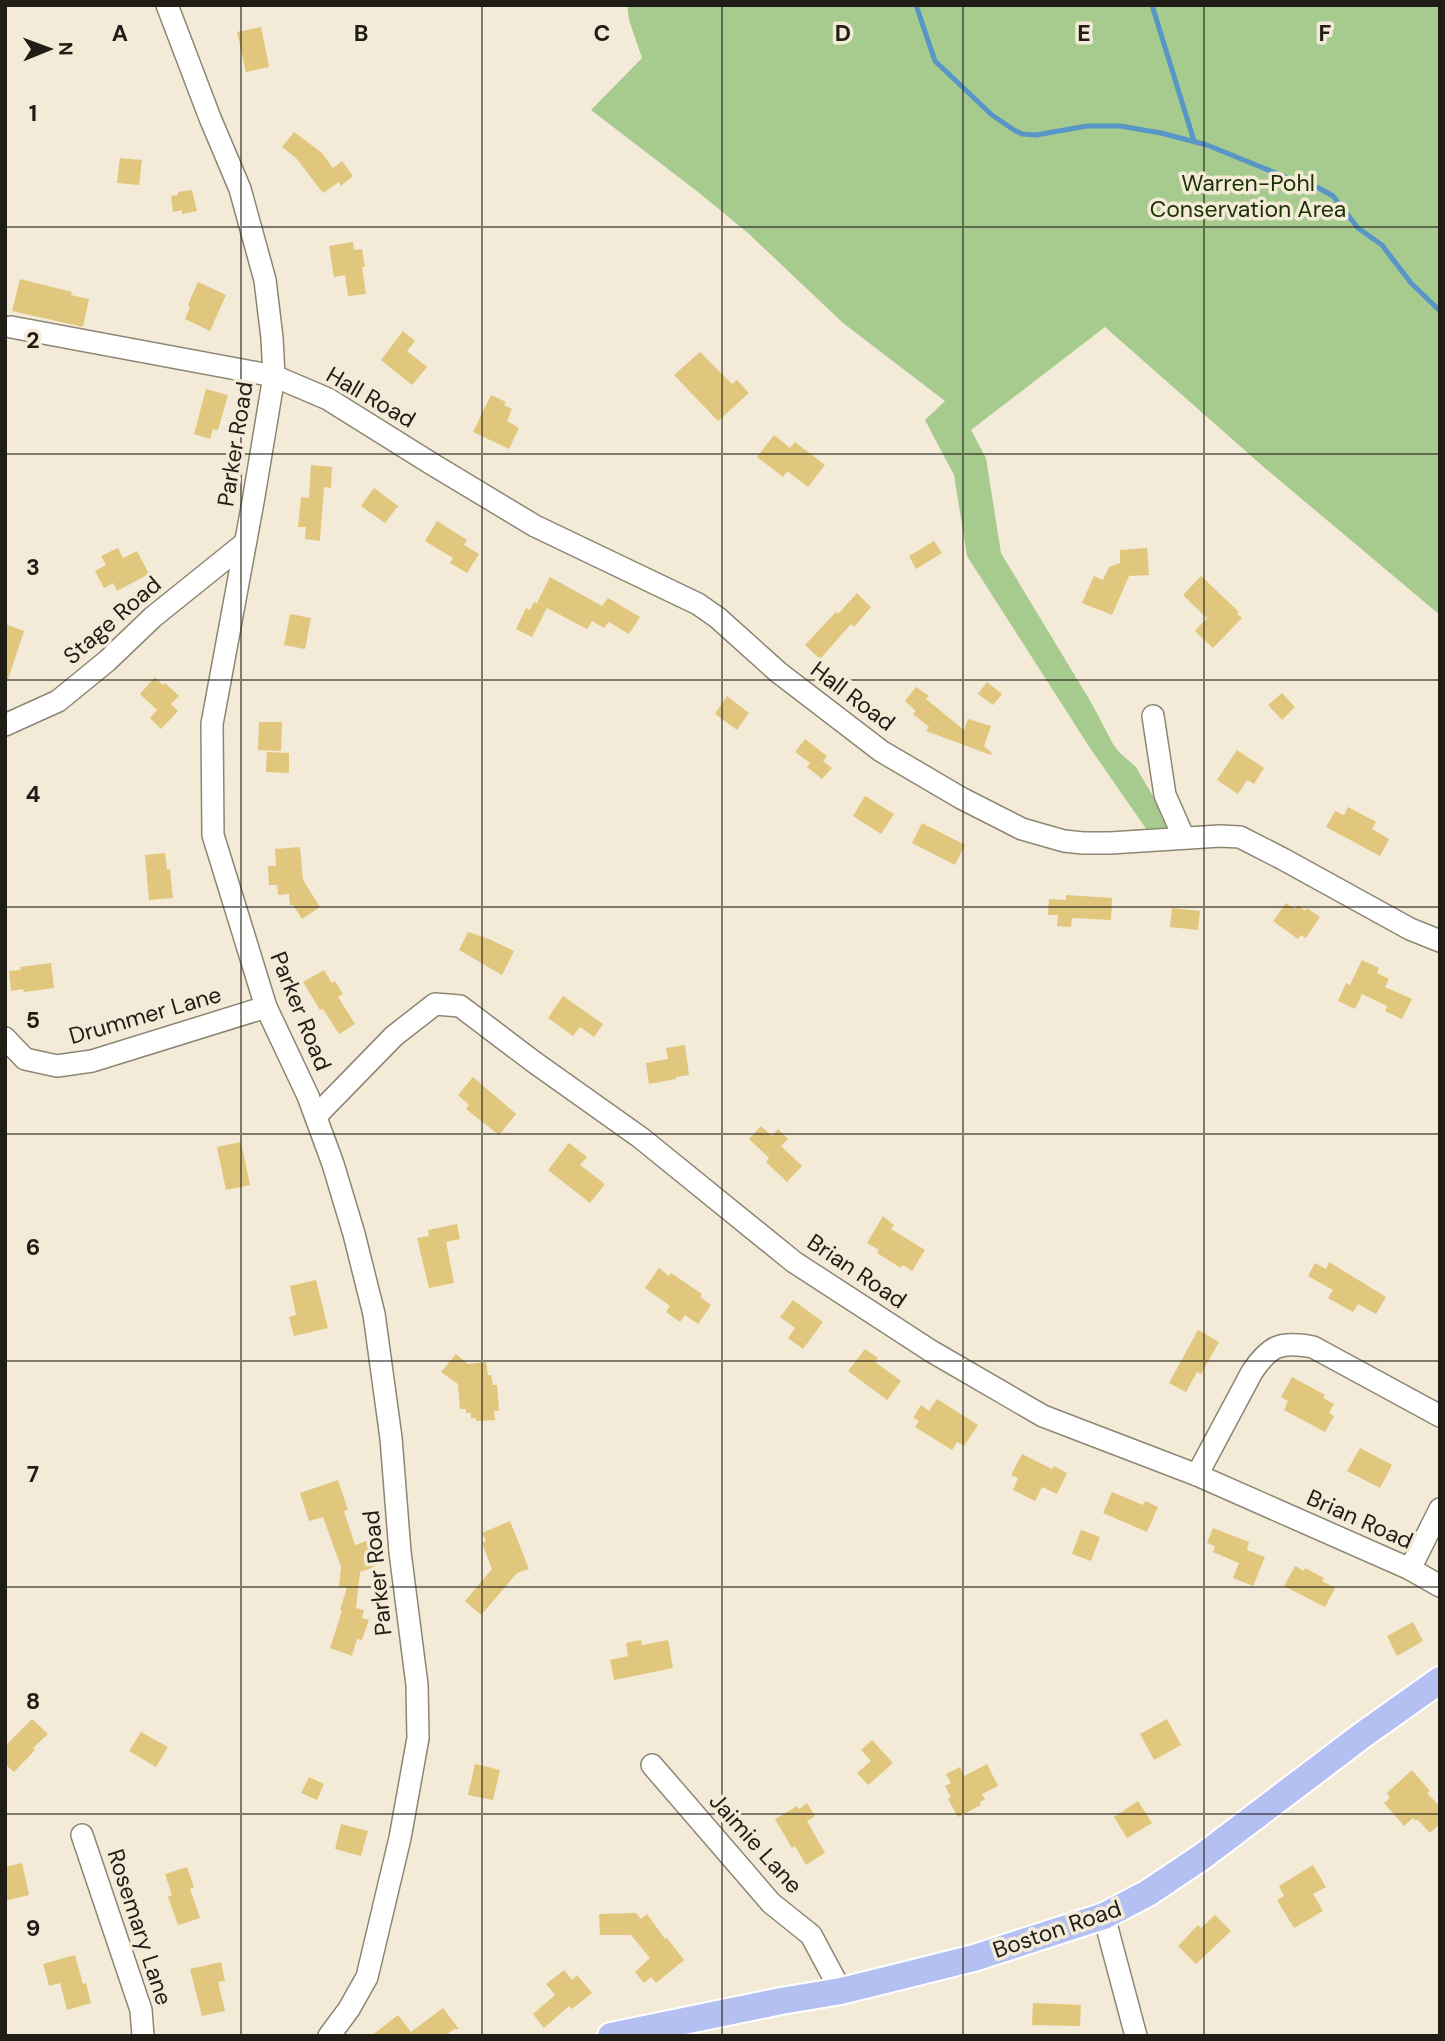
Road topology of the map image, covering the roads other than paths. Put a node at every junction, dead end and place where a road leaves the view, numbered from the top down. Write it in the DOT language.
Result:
graph roads {
  1 [pos="167,5"];
  2 [pos="11,327"];
  3 [pos="274,376"];
  4 [pos="245,542"];
  5 [pos="1153,716"];
  6 [pos="5,725"];
  7 [pos="1184,838"];
  8 [pos="1440,941"];
  9 [pos="266,1007"];
  10 [pos="5,1038"];
  11 [pos="316,1116"];
  12 [pos="1440,1416"];
  13 [pos="1197,1475"];
  14 [pos="1440,1509"];
  15 [pos="1410,1569"];
  16 [pos="1440,1586"];
  17 [pos="1440,1680"];
  18 [pos="652,1765"];
  19 [pos="82,1835"];
  20 [pos="1104,1916"];
  21 [pos="841,1991"];
  22 [pos="143,2036"];
  23 [pos="329,2036"];
  24 [pos="611,2036"];
  25 [pos="1136,2036"];
  1 -- 3 [label="street, Parker Road"];
  2 -- 3 [label="street, Hall Road"];
  3 -- 4 [label="street, Parker Road"];
  3 -- 7 [label="street, Hall Road"];
  4 -- 6 [label="street, Stage Road"];
  4 -- 9 [label="street, Parker Road"];
  5 -- 7 [label="street"];
  7 -- 8 [label="street, Hall Road"];
  9 -- 10 [label="street, Drummer Lane"];
  9 -- 11 [label="street, Parker Road"];
  11 -- 13 [label="street, Brian Road"];
  11 -- 23 [label="street, Parker Road"];
  12 -- 13 [label="street"];
  13 -- 15 [label="street, Brian Road"];
  14 -- 15 [label="street"];
  15 -- 16 [label="street, Brian Road"];
  17 -- 20 [label="main road, Boston Road"];
  18 -- 21 [label="street, Jaimie Lane"];
  19 -- 22 [label="street, Rosemary Lane"];
  20 -- 21 [label="main road, Boston Road"];
  20 -- 25 [label="street"];
  21 -- 24 [label="main road, Boston Road"];
}
